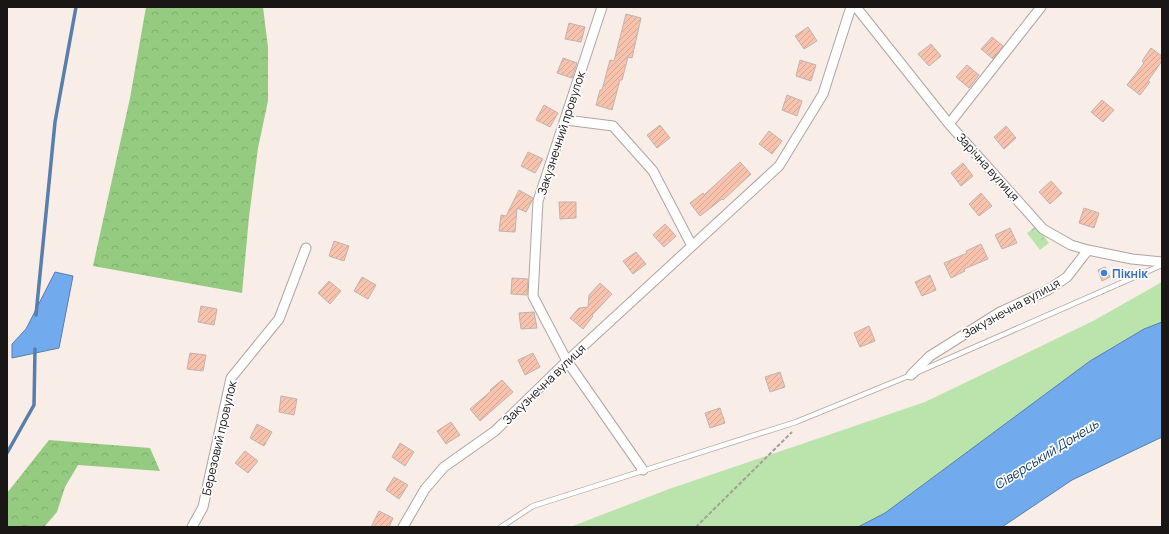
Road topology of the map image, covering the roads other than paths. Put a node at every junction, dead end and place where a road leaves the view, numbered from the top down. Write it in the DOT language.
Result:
graph roads {
  1 [pos="602,7"];
  2 [pos="851,7"];
  3 [pos="856,7"];
  4 [pos="1041,7"];
  5 [pos="566,120"];
  6 [pos="949,124"];
  7 [pos="692,246"];
  8 [pos="306,248"];
  9 [pos="1088,250"];
  10 [pos="1162,264"];
  11 [pos="567,361"];
  12 [pos="911,375"];
  13 [pos="643,470"];
  14 [pos="192,527"];
  15 [pos="403,527"];
  16 [pos="501,527"];
  1 -- 5 [label="street, Закузнечний провулок"];
  2 -- 7 [label="street, Закузнечна вулиця"];
  3 -- 6 [label="street, Зарічна вулиця"];
  4 -- 6 [label="street"];
  5 -- 7 [label="street"];
  5 -- 11 [label="street, Закузнечний провулок"];
  6 -- 9 [label="street, Зарічна вулиця"];
  7 -- 11 [label="street, Закузнечна вулиця"];
  8 -- 14 [label="street, Березовий провулок"];
  9 -- 10 [label="street, Зарічна вулиця"];
  9 -- 12 [label="street, Закузнечна вулиця"];
  10 -- 12 [label="lane"];
  11 -- 13 [label="street, Закузнечний провулок"];
  11 -- 15 [label="street, Закузнечна вулиця"];
  12 -- 13 [label="lane"];
  13 -- 16 [label="lane"];
}
